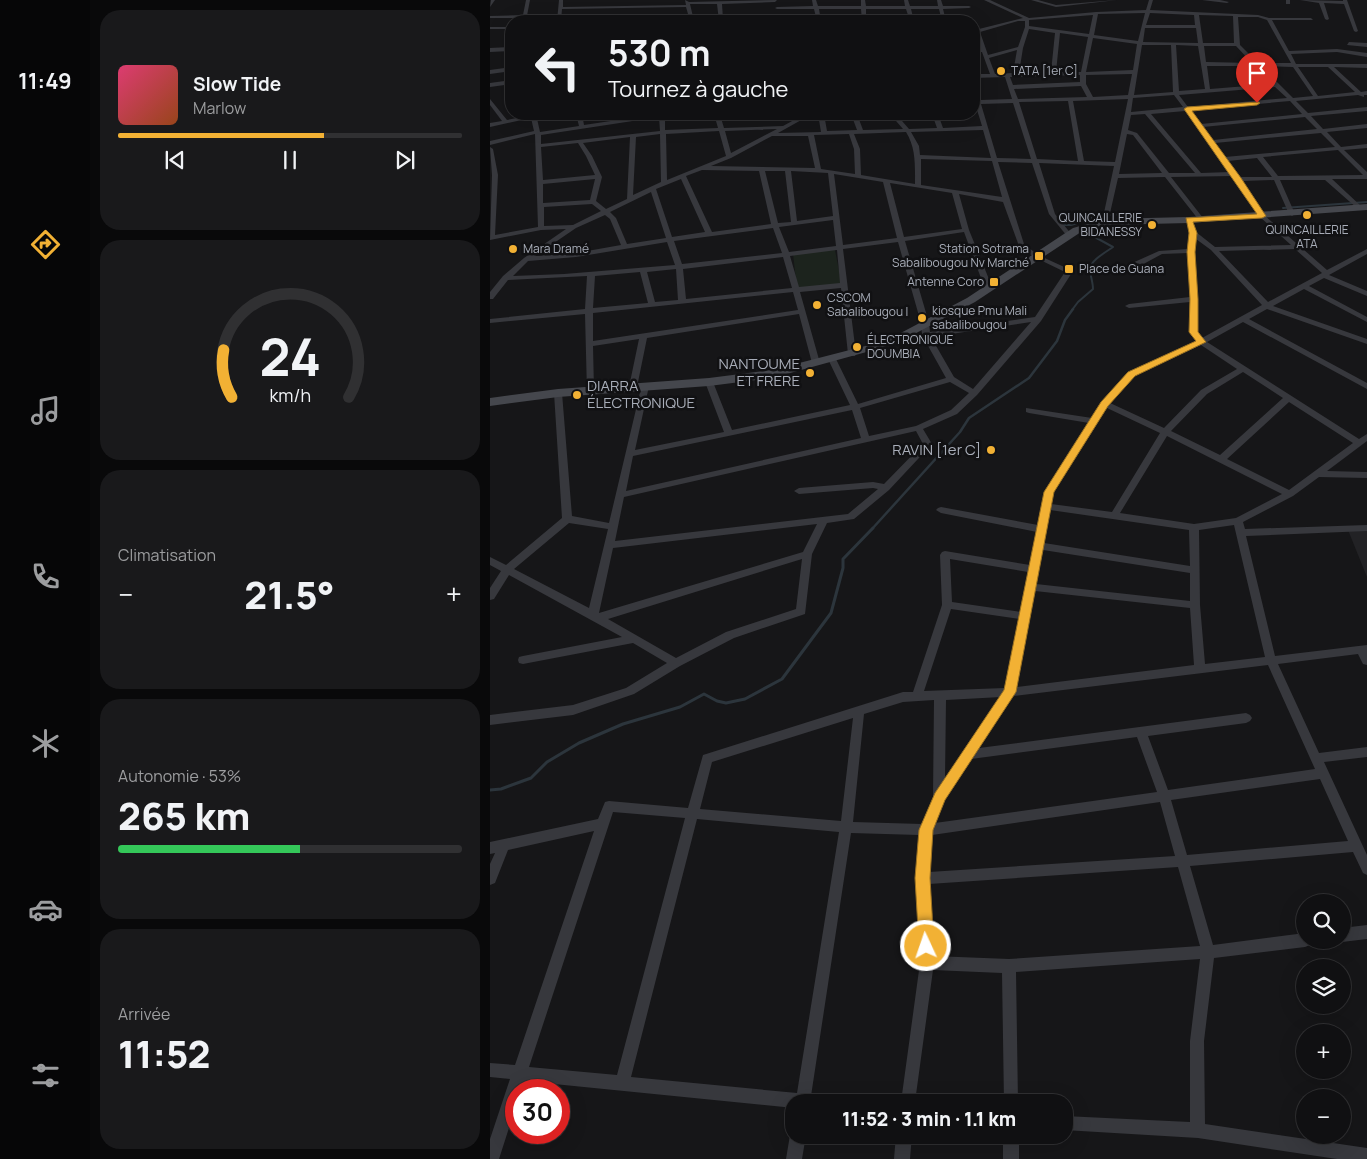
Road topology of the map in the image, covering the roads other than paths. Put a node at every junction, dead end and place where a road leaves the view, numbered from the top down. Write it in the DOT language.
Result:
graph roads {
  1 [pos="493,0"];
  2 [pos="528,0"];
  3 [pos="560,0"];
  4 [pos="591,0"];
  5 [pos="630,0"];
  6 [pos="662,0"];
  7 [pos="775,0"];
  8 [pos="814,0"];
  9 [pos="863,0"];
  10 [pos="906,0"];
  11 [pos="939,0"];
  12 [pos="967,0"];
  13 [pos="986,0"];
  14 [pos="1033,0"];
  15 [pos="1115,0"];
  16 [pos="1150,0"];
  17 [pos="1204,0"];
  18 [pos="1302,0"];
  19 [pos="720,2"];
  20 [pos="1227,2"];
  21 [pos="1321,2"];
  22 [pos="1345,2"];
  23 [pos="688,3"];
  24 [pos="490,6"];
  25 [pos="1061,6"];
  26 [pos="663,7"];
  27 [pos="969,7"];
  28 [pos="560,8"];
  29 [pos="591,8"];
  30 [pos="630,8"];
  31 [pos="777,8"];
  32 [pos="864,8"];
  33 [pos="909,8"];
  34 [pos="941,8"];
  35 [pos="816,9"];
  36 [pos="1147,11"];
  37 [pos="1096,13"];
  38 [pos="1196,13"];
  39 [pos="526,15"];
  40 [pos="559,15"];
  41 [pos="721,15"];
  42 [pos="778,15"];
  43 [pos="818,15"];
  44 [pos="864,15"];
  45 [pos="911,15"];
  46 [pos="943,15"];
  47 [pos="971,15"];
  48 [pos="1071,15"];
  49 [pos="1235,15"];
  50 [pos="490,17"];
  51 [pos="505,18"];
  52 [pos="1028,19"];
  53 [pos="1269,19"];
  54 [pos="1311,19"];
  55 [pos="1327,19"];
  56 [pos="1143,26"];
  57 [pos="1028,27"];
  58 [pos="1198,27"];
  59 [pos="490,28"];
  60 [pos="505,28"];
  61 [pos="980,31"];
  62 [pos="1058,31"];
  63 [pos="1356,31"];
  64 [pos="1091,36"];
  65 [pos="1345,37"];
  66 [pos="980,42"];
  67 [pos="1140,43"];
  68 [pos="1173,44"];
  69 [pos="1349,44"];
  70 [pos="1201,45"];
  71 [pos="1367,45"];
  72 [pos="1237,46"];
  73 [pos="1020,48"];
  74 [pos="505,49"];
  75 [pos="490,50"];
  76 [pos="980,50"];
  77 [pos="984,50"];
  78 [pos="1352,50"];
  79 [pos="1287,53"];
  80 [pos="1367,55"];
  81 [pos="986,57"];
  82 [pos="1204,64"];
  83 [pos="1256,65"];
  84 [pos="1294,65"];
  85 [pos="1330,66"];
  86 [pos="1367,66"];
  87 [pos="505,70"];
  88 [pos="490,72"];
  89 [pos="1135,72"];
  90 [pos="1083,73"];
  91 [pos="1007,74"];
  92 [pos="1016,74"];
  93 [pos="1053,74"];
  94 [pos="993,75"];
  95 [pos="980,76"];
  96 [pos="505,83"];
  97 [pos="1083,84"];
  98 [pos="490,85"];
  99 [pos="1276,85"];
  100 [pos="1011,87"];
  101 [pos="1208,91"];
  102 [pos="1367,93"];
  103 [pos="1176,94"];
  104 [pos="1360,94"];
  105 [pos="1130,97"];
  106 [pos="1091,98"];
  107 [pos="1318,98"];
  108 [pos="1070,99"];
  109 [pos="1291,100"];
  110 [pos="1367,100"];
  111 [pos="490,101"];
  112 [pos="1015,101"];
  113 [pos="980,102"];
  114 [pos="980,108"];
  115 [pos="1187,109"];
  116 [pos="1367,109"];
  117 [pos="1147,113"];
  118 [pos="1127,114"];
  119 [pos="1307,115"];
  120 [pos="513,120"];
  121 [pos="534,120"];
  122 [pos="580,120"];
  123 [pos="621,120"];
  124 [pos="662,120"];
  125 [pos="719,120"];
  126 [pos="788,120"];
  127 [pos="798,120"];
  128 [pos="822,120"];
  129 [pos="856,120"];
  130 [pos="899,120"];
  131 [pos="937,120"];
  132 [pos="505,122"];
  133 [pos="490,125"];
  134 [pos="786,126"];
  135 [pos="1200,126"];
  136 [pos="1367,126"];
  137 [pos="582,127"];
  138 [pos="986,128"];
  139 [pos="722,130"];
  140 [pos="941,130"];
  141 [pos="909,131"];
  142 [pos="1125,131"];
  143 [pos="1322,131"];
  144 [pos="662,132"];
  145 [pos="861,132"];
  146 [pos="538,133"];
  147 [pos="851,133"];
  148 [pos="811,134"];
  149 [pos="824,134"];
  150 [pos="633,136"];
  151 [pos="769,136"];
  152 [pos="578,142"];
  153 [pos="1212,142"];
  154 [pos="490,143"];
  155 [pos="538,146"];
  156 [pos="1367,146"];
  157 [pos="490,149"];
  158 [pos="1340,149"];
  159 [pos="1259,156"];
  160 [pos="729,157"];
  161 [pos="918,158"];
  162 [pos="995,159"];
  163 [pos="1224,160"];
  164 [pos="1035,161"];
  165 [pos="1081,162"];
  166 [pos="1116,164"];
  167 [pos="702,168"];
  168 [pos="788,169"];
  169 [pos="762,170"];
  170 [pos="818,170"];
  171 [pos="831,172"];
  172 [pos="1167,174"];
  173 [pos="1199,174"];
  174 [pos="493,176"];
  175 [pos="858,176"];
  176 [pos="1114,176"];
  177 [pos="1367,176"];
  178 [pos="599,177"];
  179 [pos="683,177"];
  180 [pos="1236,177"];
  181 [pos="1276,178"];
  182 [pos="1327,178"];
  183 [pos="886,180"];
  184 [pos="539,182"];
  185 [pos="664,183"];
  186 [pos="918,185"];
  187 [pos="653,189"];
  188 [pos="955,191"];
  189 [pos="630,199"];
  190 [pos="1006,200"];
  191 [pos="593,202"];
  192 [pos="540,205"];
  193 [pos="1364,208"];
  194 [pos="605,211"];
  195 [pos="1292,214"];
  196 [pos="1262,216"];
  197 [pos="836,218"];
  198 [pos="1200,218"];
  199 [pos="1189,220"];
  200 [pos="794,222"];
  201 [pos="1105,222"];
  202 [pos="776,225"];
  203 [pos="574,227"];
  204 [pos="541,228"];
  205 [pos="966,230"];
  206 [pos="709,233"];
  207 [pos="1193,233"];
  208 [pos="1069,235"];
  209 [pos="490,238"];
  210 [pos="670,239"];
  211 [pos="901,239"];
  212 [pos="625,247"];
  213 [pos="840,247"];
  214 [pos="1296,247"];
  215 [pos="1213,249"];
  216 [pos="1367,251"];
  217 [pos="1191,252"];
  218 [pos="786,255"];
  219 [pos="1036,256"];
  220 [pos="526,259"];
  221 [pos="1133,266"];
  222 [pos="679,267"];
  223 [pos="643,270"];
  224 [pos="591,274"];
  225 [pos="1325,274"];
  226 [pos="506,278"];
  227 [pos="844,285"];
  228 [pos="1304,286"];
  229 [pos="794,289"];
  230 [pos="988,289"];
  231 [pos="1367,294"];
  232 [pos="490,297"];
  233 [pos="1194,299"];
  234 [pos="682,300"];
  235 [pos="652,304"];
  236 [pos="1129,306"];
  237 [pos="1267,306"];
  238 [pos="589,310"];
  239 [pos="800,312"];
  240 [pos="1038,319"];
  241 [pos="1244,319"];
  242 [pos="1367,320"];
  243 [pos="490,321"];
  244 [pos="925,329"];
  245 [pos="643,336"];
  246 [pos="1201,342"];
  247 [pos="1367,342"];
  248 [pos="589,344"];
  249 [pos="852,354"];
  250 [pos="832,359"];
  251 [pos="816,363"];
  252 [pos="1244,369"];
  253 [pos="951,379"];
  254 [pos="709,382"];
  255 [pos="646,386"];
  256 [pos="1367,386"];
  257 [pos="632,387"];
  258 [pos="590,390"];
  259 [pos="558,393"];
  260 [pos="974,393"];
  261 [pos="1289,398"];
  262 [pos="490,402"];
  263 [pos="1105,404"];
  264 [pos="855,407"];
  265 [pos="1029,410"];
  266 [pos="1095,421"];
  267 [pos="918,428"];
  268 [pos="1165,432"];
  269 [pos="728,434"];
  270 [pos="866,439"];
  271 [pos="1363,440"];
  272 [pos="630,454"];
  273 [pos="1220,460"];
  274 [pos="1318,474"];
  275 [pos="1367,474"];
  276 [pos="886,488"];
  277 [pos="799,491"];
  278 [pos="1290,494"];
  279 [pos="620,495"];
  280 [pos="1046,506"];
  281 [pos="941,510"];
  282 [pos="1114,516"];
  283 [pos="567,519"];
  284 [pos="824,520"];
  285 [pos="1238,521"];
  286 [pos="613,527"];
  287 [pos="1194,527"];
  288 [pos="1367,528"];
  289 [pos="1042,529"];
  290 [pos="1241,533"];
  291 [pos="609,545"];
  292 [pos="1038,546"];
  293 [pos="807,554"];
  294 [pos="490,561"];
  295 [pos="508,569"];
  296 [pos="1034,569"];
  297 [pos="1195,570"];
  298 [pos="1030,587"];
  299 [pos="490,596"];
  300 [pos="947,604"];
  301 [pos="1195,605"];
  302 [pos="1024,616"];
  303 [pos="595,617"];
  304 [pos="633,638"];
  305 [pos="1364,649"];
  306 [pos="523,660"];
  307 [pos="1271,660"];
  308 [pos="1367,661"];
  309 [pos="676,663"];
  310 [pos="1200,669"];
  311 [pos="1010,692"];
  312 [pos="940,695"];
  313 [pos="917,696"];
  314 [pos="859,711"];
  315 [pos="1246,718"];
  316 [pos="490,720"];
  317 [pos="1141,731"];
  318 [pos="1367,752"];
  319 [pos="970,754"];
  320 [pos="1316,758"];
  321 [pos="1323,773"];
  322 [pos="1164,795"];
  323 [pos="939,797"];
  324 [pos="693,814"];
  325 [pos="603,824"];
  326 [pos="846,827"];
  327 [pos="926,830"];
  328 [pos="504,845"];
  329 [pos="1357,846"];
  330 [pos="490,848"];
  331 [pos="1184,861"];
  332 [pos="1367,869"];
  333 [pos="922,878"];
  334 [pos="490,879"];
  335 [pos="1367,932"];
  336 [pos="1351,934"];
  337 [pos="1296,941"];
  338 [pos="1208,952"];
  339 [pos="927,963"];
  340 [pos="1009,966"];
  341 [pos="490,1070"];
  342 [pos="520,1073"];
  343 [pos="622,1083"];
  344 [pos="804,1094"];
  345 [pos="909,1094"];
  346 [pos="1011,1094"];
  347 [pos="785,1100"];
  348 [pos="1073,1123"];
  349 [pos="1198,1130"];
  350 [pos="796,1144"];
  351 [pos="903,1144"];
  352 [pos="1011,1144"];
  353 [pos="1367,1156"];
  354 [pos="491,1159"];
  355 [pos="794,1159"];
  356 [pos="902,1159"];
  357 [pos="1011,1159"];
  1 -- 24 [label="street"];
  2 -- 39 [label="street"];
  3 -- 28 [label="street"];
  4 -- 29 [label="street"];
  5 -- 30 [label="street"];
  6 -- 26 [label="street"];
  7 -- 19 [label="street"];
  7 -- 31 [label="street"];
  8 -- 35 [label="street"];
  9 -- 32 [label="street"];
  10 -- 33 [label="street"];
  11 -- 34 [label="street"];
  12 -- 27 [label="street"];
  13 -- 52 [label="street"];
  14 -- 25 [label="street"];
  15 -- 25 [label="street"];
  16 -- 36 [label="street"];
  17 -- 20 [label="street"];
  18 -- 21 [label="street"];
  19 -- 23 [label="street"];
  19 -- 41 [label="street"];
  21 -- 22 [label="street"];
  21 -- 55 [label="street"];
  22 -- 63 [label="street"];
  23 -- 26 [label="street"];
  25 -- 48 [label="street"];
  26 -- 30 [label="street"];
  27 -- 34 [label="street"];
  27 -- 47 [label="street"];
  28 -- 29 [label="street"];
  28 -- 40 [label="street"];
  29 -- 30 [label="street"];
  31 -- 35 [label="street"];
  31 -- 42 [label="street"];
  32 -- 33 [label="street"];
  32 -- 35 [label="street"];
  32 -- 44 [label="street"];
  33 -- 34 [label="street"];
  33 -- 45 [label="street"];
  34 -- 46 [label="street"];
  35 -- 43 [label="street"];
  36 -- 37 [label="street"];
  36 -- 38 [label="street"];
  36 -- 56 [label="street"];
  37 -- 48 [label="street"];
  37 -- 64 [label="street"];
  38 -- 49 [label="street"];
  38 -- 58 [label="street"];
  48 -- 52 [label="street"];
  49 -- 53 [label="street"];
  49 -- 72 [label="street"];
  50 -- 51 [label="street"];
  52 -- 57 [label="street"];
  52 -- 61 [label="street"];
  53 -- 54 [label="street"];
  53 -- 79 [label="street"];
  56 -- 58 [label="street"];
  56 -- 67 [label="street"];
  57 -- 62 [label="street"];
  57 -- 73 [label="street"];
  58 -- 70 [label="street"];
  59 -- 60 [label="street"];
  62 -- 64 [label="street"];
  62 -- 93 [label="street"];
  64 -- 67 [label="street"];
  64 -- 90 [label="street"];
  65 -- 69 [label="street"];
  66 -- 77 [label="street"];
  67 -- 68 [label="street"];
  67 -- 89 [label="street"];
  68 -- 70 [label="street"];
  68 -- 103 [label="street"];
  69 -- 71 [label="street"];
  69 -- 78 [label="street"];
  70 -- 72 [label="street"];
  70 -- 82 [label="street"];
  72 -- 83 [label="street"];
  73 -- 81 [label="street"];
  73 -- 92 [label="street"];
  74 -- 75 [label="street"];
  76 -- 77 [label="street"];
  77 -- 81 [label="street"];
  78 -- 79 [label="street"];
  78 -- 80 [label="street"];
  79 -- 84 [label="street"];
  81 -- 94 [label="street"];
  82 -- 83 [label="street"];
  82 -- 101 [label="street"];
  83 -- 84 [label="street"];
  83 -- 99 [label="street"];
  84 -- 85 [label="street"];
  84 -- 107 [label="street"];
  85 -- 86 [label="street"];
  85 -- 104 [label="street"];
  87 -- 88 [label="street"];
  89 -- 90 [label="street"];
  89 -- 105 [label="street"];
  90 -- 93 [label="street"];
  90 -- 97 [label="street"];
  91 -- 92 [label="street"];
  91 -- 94 [label="street"];
  91 -- 100 [label="street"];
  92 -- 93 [label="street"];
  94 -- 95 [label="street"];
  96 -- 98 [label="street"];
  97 -- 100 [label="street"];
  97 -- 106 [label="street"];
  99 -- 101 [label="street"];
  99 -- 109 [label="street"];
  100 -- 112 [label="street"];
  101 -- 103 [label="street"];
  102 -- 104 [label="street"];
  103 -- 105 [label="street"];
  103 -- 115 [label="street"];
  104 -- 107 [label="street"];
  104 -- 110 [label="street"];
  105 -- 106 [label="street"];
  105 -- 118 [label="street"];
  106 -- 108 [label="street"];
  107 -- 109 [label="street"];
  108 -- 112 [label="street"];
  108 -- 165 [label="street"];
  109 -- 115 [label="street"];
  109 -- 119 [label="street"];
  111 -- 132 [label="street"];
  112 -- 113 [label="street"];
  112 -- 164 [label="street"];
  114 -- 138 [label="street"];
  115 -- 117 [label="street"];
  115 -- 135 [label="street"];
  116 -- 119 [label="street"];
  117 -- 118 [label="street"];
  117 -- 173 [label="street"];
  118 -- 142 [label="street"];
  119 -- 135 [label="street"];
  119 -- 143 [label="street"];
  120 -- 132 [label="street"];
  121 -- 146 [label="street"];
  122 -- 137 [label="street"];
  123 -- 137 [label="street"];
  124 -- 144 [label="street"];
  125 -- 139 [label="street"];
  126 -- 134 [label="street"];
  127 -- 134 [label="street"];
  128 -- 149 [label="street"];
  129 -- 145 [label="street"];
  130 -- 141 [label="street"];
  131 -- 140 [label="street"];
  132 -- 133 [label="street"];
  134 -- 139 [label="street"];
  134 -- 151 [label="street"];
  135 -- 153 [label="street"];
  136 -- 143 [label="street"];
  137 -- 146 [label="street"];
  138 -- 140 [label="street"];
  138 -- 162 [label="street"];
  139 -- 144 [label="street"];
  139 -- 160 [label="street"];
  140 -- 141 [label="street"];
  141 -- 145 [label="street"];
  141 -- 161 [label="street"];
  142 -- 166 [label="street"];
  142 -- 172 [label="street"];
  143 -- 153 [label="street"];
  143 -- 158 [label="street"];
  144 -- 150 [label="street"];
  144 -- 185 [label="street"];
  145 -- 147 [label="street"];
  146 -- 154 [label="street"];
  146 -- 155 [label="street"];
  147 -- 149 [label="street"];
  147 -- 175 [label="street"];
  148 -- 149 [label="street"];
  148 -- 151 [label="street"];
  148 -- 170 [label="street"];
  150 -- 152 [label="street"];
  150 -- 189 [label="street"];
  151 -- 160 [label="street"];
  152 -- 155 [label="street"];
  152 -- 178 [label="street"];
  153 -- 163 [label="street"];
  155 -- 184 [label="street"];
  156 -- 158 [label="street"];
  157 -- 174 [label="street"];
  158 -- 159 [label="street"];
  158 -- 177 [label="street"];
  159 -- 163 [label="street"];
  159 -- 181 [label="street"];
  160 -- 167 [label="street"];
  161 -- 162 [label="street"];
  161 -- 186 [label="street"];
  162 -- 164 [label="street"];
  162 -- 190 [label="street"];
  163 -- 180 [label="street"];
  164 -- 165 [label="street"];
  164 -- 208 [label="street"];
  165 -- 166 [label="street"];
  166 -- 176 [label="street"];
  167 -- 169 [label="street"];
  167 -- 179 [label="street"];
  168 -- 169 [label="street"];
  168 -- 170 [label="street"];
  168 -- 200 [label="street"];
  169 -- 202 [label="street"];
  170 -- 171 [label="street"];
  171 -- 175 [label="street"];
  171 -- 197 [label="street"];
  172 -- 173 [label="street"];
  172 -- 176 [label="street"];
  172 -- 198 [label="street"];
  173 -- 180 [label="street"];
  174 -- 209 [label="street"];
  175 -- 183 [label="street"];
  176 -- 201 [label="street"];
  177 -- 182 [label="street"];
  178 -- 184 [label="street"];
  178 -- 191 [label="street"];
  179 -- 185 [label="street"];
  179 -- 206 [label="street"];
  180 -- 181 [label="street"];
  180 -- 196 [label="street"];
  181 -- 182 [label="street"];
  181 -- 195 [label="street"];
  182 -- 193 [label="street"];
  183 -- 186 [label="street"];
  183 -- 211 [label="street"];
  184 -- 192 [label="street"];
  185 -- 187 [label="street"];
  186 -- 188 [label="street"];
  187 -- 189 [label="street"];
  187 -- 210 [label="street"];
  188 -- 190 [label="street"];
  188 -- 205 [label="street"];
  189 -- 194 [label="street"];
  190 -- 219 [label="street"];
  191 -- 192 [label="street"];
  191 -- 194 [label="street"];
  192 -- 204 [label="street"];
  193 -- 195 [label="main road"];
  194 -- 203 [label="street"];
  194 -- 212 [label="street"];
  195 -- 196 [label="main road"];
  196 -- 198 [label="main road"];
  196 -- 214 [label="street"];
  197 -- 200 [label="street"];
  197 -- 213 [label="street"];
  198 -- 199 [label="main road"];
  199 -- 201 [label="main road"];
  199 -- 207 [label="street"];
  200 -- 202 [label="street"];
  201 -- 208 [label="main road"];
  202 -- 206 [label="street"];
  202 -- 218 [label="street"];
  203 -- 204 [label="street"];
  203 -- 220 [label="street"];
  204 -- 209 [label="street"];
  205 -- 211 [label="street"];
  205 -- 230 [label="street"];
  206 -- 210 [label="street"];
  207 -- 215 [label="street"];
  207 -- 217 [label="street"];
  208 -- 219 [label="main road"];
  210 -- 212 [label="street"];
  210 -- 222 [label="street"];
  211 -- 213 [label="street"];
  211 -- 244 [label="street"];
  212 -- 220 [label="street"];
  213 -- 218 [label="street"];
  213 -- 227 [label="street"];
  214 -- 215 [label="street"];
  214 -- 225 [label="street"];
  215 -- 237 [label="street"];
  216 -- 225 [label="street"];
  217 -- 221 [label="street"];
  217 -- 233 [label="street"];
  218 -- 222 [label="street"];
  218 -- 229 [label="street"];
  219 -- 230 [label="main road"];
  219 -- 240 [label="street"];
  220 -- 226 [label="street"];
  222 -- 223 [label="street"];
  222 -- 234 [label="street"];
  223 -- 224 [label="street"];
  223 -- 235 [label="street"];
  224 -- 226 [label="street"];
  224 -- 238 [label="street"];
  225 -- 228 [label="street"];
  225 -- 231 [label="street"];
  226 -- 232 [label="street"];
  227 -- 229 [label="street"];
  227 -- 249 [label="street"];
  228 -- 237 [label="street"];
  228 -- 242 [label="street"];
  229 -- 234 [label="street"];
  229 -- 239 [label="street"];
  230 -- 244 [label="main road"];
  233 -- 236 [label="street"];
  233 -- 246 [label="street"];
  234 -- 235 [label="street"];
  235 -- 238 [label="street"];
  237 -- 241 [label="street"];
  237 -- 247 [label="street"];
  238 -- 243 [label="street"];
  238 -- 248 [label="street"];
  239 -- 245 [label="street"];
  239 -- 251 [label="street"];
  240 -- 244 [label="street"];
  240 -- 260 [label="street"];
  241 -- 246 [label="street"];
  241 -- 256 [label="street"];
  244 -- 249 [label="main road"];
  244 -- 253 [label="street"];
  245 -- 248 [label="street"];
  245 -- 257 [label="street"];
  246 -- 252 [label="street"];
  246 -- 263 [label="street"];
  248 -- 258 [label="street"];
  249 -- 250 [label="main road"];
  250 -- 251 [label="main road"];
  250 -- 264 [label="street"];
  251 -- 254 [label="main road"];
  252 -- 261 [label="street"];
  252 -- 268 [label="street"];
  253 -- 260 [label="street"];
  253 -- 264 [label="street"];
  254 -- 255 [label="main road"];
  254 -- 269 [label="street"];
  255 -- 257 [label="main road"];
  255 -- 272 [label="street"];
  257 -- 258 [label="main road"];
  258 -- 259 [label="main road"];
  259 -- 262 [label="main road"];
  259 -- 283 [label="street"];
  260 -- 267 [label="street"];
  261 -- 271 [label="street"];
  261 -- 273 [label="street"];
  263 -- 266 [label="street"];
  263 -- 268 [label="street"];
  264 -- 269 [label="street"];
  264 -- 270 [label="street"];
  265 -- 266 [label="street"];
  266 -- 280 [label="street"];
  267 -- 270 [label="street"];
  267 -- 276 [label="street"];
  268 -- 273 [label="street"];
  268 -- 282 [label="street"];
  269 -- 272 [label="street"];
  270 -- 279 [label="street"];
  271 -- 274 [label="street"];
  272 -- 279 [label="street"];
  273 -- 278 [label="street"];
  274 -- 275 [label="street"];
  274 -- 278 [label="street"];
  276 -- 277 [label="street"];
  276 -- 284 [label="street"];
  278 -- 285 [label="street"];
  279 -- 286 [label="street"];
  280 -- 282 [label="street"];
  280 -- 289 [label="street"];
  281 -- 289 [label="street"];
  282 -- 287 [label="street"];
  283 -- 286 [label="street"];
  283 -- 295 [label="street"];
  284 -- 291 [label="street"];
  284 -- 293 [label="street"];
  285 -- 287 [label="street"];
  285 -- 290 [label="street"];
  286 -- 291 [label="street"];
  287 -- 297 [label="street"];
  288 -- 290 [label="street"];
  289 -- 292 [label="street"];
  290 -- 307 [label="street"];
  291 -- 303 [label="street"];
  292 -- 296 [label="street"];
  292 -- 297 [label="street"];
  293 -- 303 [label="street"];
  293 -- 309 [label="street"];
  294 -- 295 [label="street"];
  295 -- 299 [label="street"];
  295 -- 303 [label="street"];
  296 -- 298 [label="street"];
  296 -- 300 [label="street"];
  297 -- 301 [label="street"];
  298 -- 301 [label="street"];
  298 -- 302 [label="street"];
  300 -- 302 [label="street"];
  300 -- 313 [label="street"];
  301 -- 310 [label="street"];
  302 -- 311 [label="street"];
  303 -- 304 [label="street"];
  304 -- 306 [label="street"];
  304 -- 309 [label="street"];
  305 -- 307 [label="street"];
  305 -- 308 [label="street"];
  307 -- 310 [label="street"];
  307 -- 320 [label="street"];
  309 -- 316 [label="street"];
  310 -- 311 [label="street"];
  311 -- 312 [label="street"];
  311 -- 319 [label="street"];
  312 -- 313 [label="street"];
  312 -- 323 [label="street"];
  313 -- 314 [label="street"];
  314 -- 324 [label="street"];
  314 -- 326 [label="street"];
  315 -- 317 [label="street"];
  317 -- 319 [label="street"];
  317 -- 322 [label="street"];
  318 -- 320 [label="street"];
  319 -- 323 [label="street"];
  320 -- 321 [label="street"];
  321 -- 322 [label="street"];
  321 -- 329 [label="street"];
  322 -- 327 [label="street"];
  322 -- 331 [label="street"];
  323 -- 327 [label="street"];
  324 -- 325 [label="street"];
  324 -- 326 [label="street"];
  324 -- 343 [label="street"];
  325 -- 328 [label="street"];
  325 -- 342 [label="street"];
  326 -- 327 [label="street"];
  326 -- 344 [label="street"];
  327 -- 333 [label="street"];
  328 -- 330 [label="street"];
  328 -- 334 [label="street"];
  329 -- 331 [label="street"];
  329 -- 332 [label="street"];
  331 -- 333 [label="street"];
  331 -- 338 [label="street"];
  333 -- 339 [label="street"];
  335 -- 336 [label="street"];
  337 -- 338 [label="street"];
  338 -- 340 [label="street"];
  338 -- 349 [label="street"];
  339 -- 340 [label="street"];
  339 -- 345 [label="street"];
  340 -- 346 [label="street"];
  341 -- 342 [label="street"];
  342 -- 343 [label="street"];
  342 -- 354 [label="street"];
  343 -- 347 [label="street"];
  348 -- 349 [label="street"];
  349 -- 353 [label="street"];
  350 -- 355 [label="street"];
  351 -- 356 [label="street"];
  352 -- 357 [label="street"];
}
